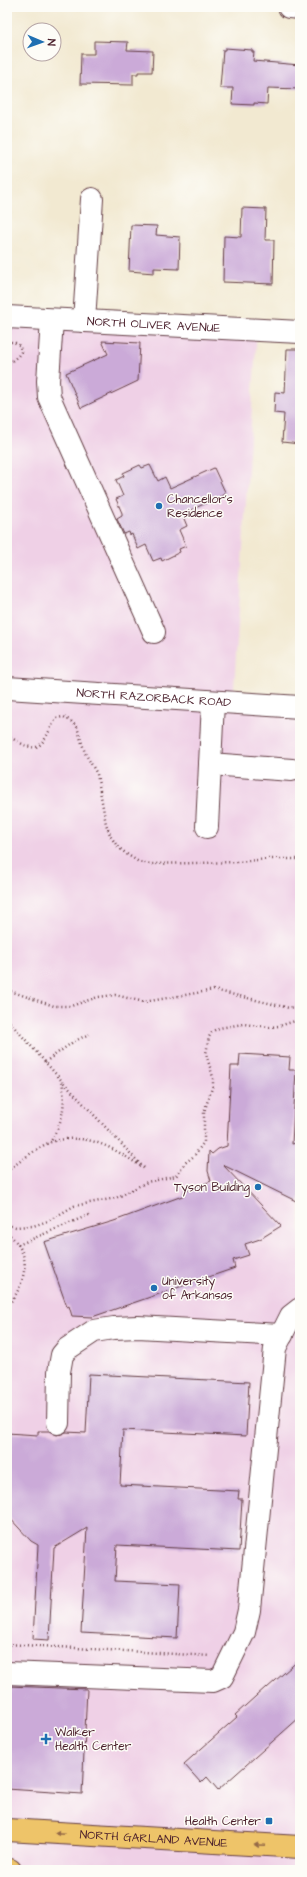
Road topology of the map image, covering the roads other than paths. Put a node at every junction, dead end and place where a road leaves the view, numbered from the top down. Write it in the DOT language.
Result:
graph roads {
  1 [pos="288,7"];
  2 [pos="300,8"];
  3 [pos="92,199"];
  4 [pos="7,317"];
  5 [pos="52,320"];
  6 [pos="84,322"];
  7 [pos="300,332"];
  8 [pos="154,632"];
  9 [pos="7,688"];
  10 [pos="213,702"];
  11 [pos="300,707"];
  12 [pos="210,764"];
  13 [pos="292,770"];
  14 [pos="207,827"];
  15 [pos="300,1309"];
  16 [pos="282,1335"];
  17 [pos="58,1423"];
  18 [pos="7,1673"];
  19 [pos="7,1830"];
  20 [pos="300,1847"];
  21 [pos="7,1870"];
  22 [pos="10,1870"];
  1 -- 2 [label="street"];
  3 -- 6 [label="street"];
  4 -- 5 [label="street, NORTH OLIVER AVENUE"];
  5 -- 6 [label="street, NORTH OLIVER AVENUE"];
  5 -- 8 [label="street"];
  6 -- 7 [label="street, NORTH OLIVER AVENUE"];
  9 -- 10 [label="street, NORTH RAZORBACK ROAD"];
  10 -- 11 [label="street, NORTH RAZORBACK ROAD"];
  10 -- 12 [label="street"];
  12 -- 13 [label="street"];
  12 -- 14 [label="street"];
  15 -- 16 [label="street"];
  16 -- 17 [label="street"];
  16 -- 18 [label="street"];
  20 -- 19 [label="main road, NORTH GARLAND AVENUE, one-way"];
  21 -- 22 [label="main road"];
}
